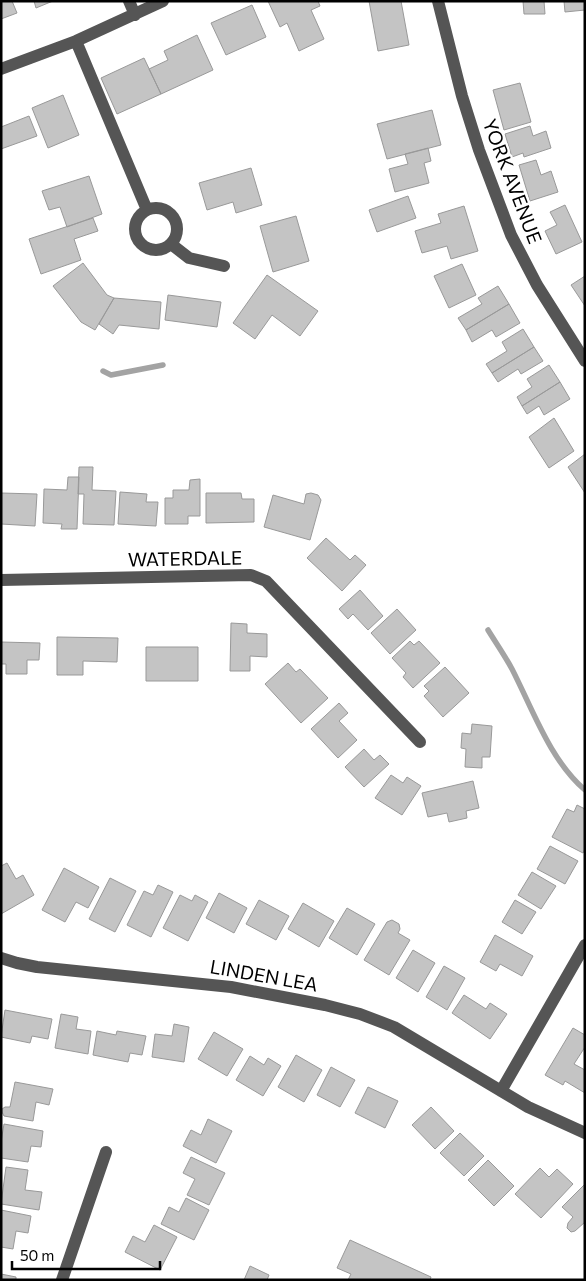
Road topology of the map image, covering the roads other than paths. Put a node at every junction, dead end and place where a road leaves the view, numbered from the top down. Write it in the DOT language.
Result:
graph roads {
  1 [pos="129,1"];
  2 [pos="163,1"];
  3 [pos="438,1"];
  4 [pos="135,15"];
  5 [pos="76,40"];
  6 [pos="1,70"];
  7 [pos="147,210"];
  8 [pos="171,244"];
  9 [pos="224,266"];
  10 [pos="585,361"];
  11 [pos="1,580"];
  12 [pos="420,742"];
  13 [pos="585,945"];
  14 [pos="1,958"];
  15 [pos="501,1091"];
  16 [pos="585,1133"];
  17 [pos="106,1152"];
  18 [pos="62,1280"];
  1 -- 4 [label="street"];
  2 -- 4 [label="street"];
  3 -- 10 [label="street, YORK AVENUE"];
  4 -- 5 [label="street"];
  5 -- 6 [label="street"];
  5 -- 7 [label="street"];
  7 -- 8 [label="street"];
  7 -- 8 [label="street"];
  8 -- 9 [label="street"];
  11 -- 12 [label="street, WATERDALE"];
  13 -- 15 [label="street"];
  14 -- 15 [label="street, LINDEN LEA"];
  15 -- 16 [label="street, LINDEN LEA"];
  17 -- 18 [label="street"];
}
